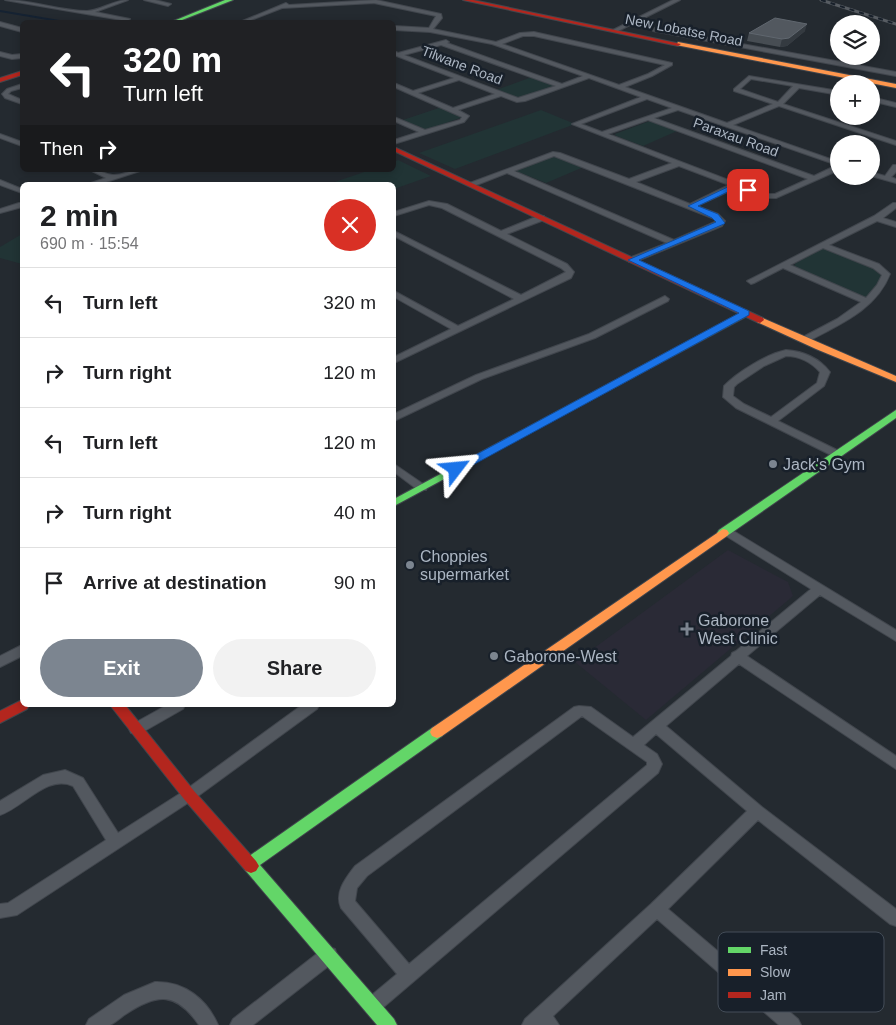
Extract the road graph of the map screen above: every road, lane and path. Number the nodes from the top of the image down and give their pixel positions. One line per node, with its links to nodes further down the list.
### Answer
1 (7, 0): 12 (street); 14 (street)
2 (64, 0): 14 (street)
3 (125, 0): 16 (street)
4 (147, 0): 13 (street)
5 (219, 0): 18 (street)
6 (230, 0): 19 (street)
7 (297, 0): 15 (street)
8 (466, 0): 27 (street, New Lobatse Road)
9 (483, 0): 23 (street, New Lobatse Road)
10 (677, 0): 21 (street)
11 (371, 1): 15 (street); 26 (street)
12 (0, 2)
13 (168, 4)
14 (47, 6): 16 (street)
15 (280, 7): 20 (street)
16 (89, 13): 17 (street)
17 (127, 19)
18 (169, 20)
19 (179, 20)
20 (247, 20)
21 (634, 22): 23 (street); 27 (street); 28 (street)
22 (0, 24): 25 (street)
23 (602, 24): 27 (street, New Lobatse Road)
24 (396, 28): 26 (street)
25 (20, 29)
26 (430, 30): 29 (street)
27 (617, 30): 28 (street, New Lobatse Road); 39 (street, New Lobatse Road)
28 (654, 33): 39 (street, New Lobatse Road)
29 (465, 36): 30 (street); 31 (street)
30 (440, 43): 32 (street); 43 (street)
31 (497, 44): 36 (street); 45 (street)
32 (397, 53): 38 (street, Tilwane Road)
33 (0, 54): 34 (street)
34 (20, 56)
35 (20, 74): 40 (street)
36 (590, 76): 43 (street); 45 (street)
37 (20, 77): 40 (street)
38 (460, 78): 47 (street); 48 (street, Tilwane Road)
39 (895, 81)
40 (0, 82)
41 (798, 85): 46 (street); 52 (street); 52 (street)
42 (396, 86): 47 (street)
43 (562, 86): 48 (street, Tilwane Road)
44 (20, 87): 50 (street)
45 (619, 87): 49 (street)
46 (830, 91)
47 (413, 93): 55 (street)
48 (502, 94): 55 (street)
49 (646, 97): 54 (street); 60 (street)
50 (20, 101)
51 (880, 101): 53 (street)
52 (779, 104): 58 (street); 64 (street)
53 (896, 104)
54 (678, 108): 56 (street); 58 (street)
55 (453, 110): 59 (street)
56 (650, 119): 60 (street); 75 (street, Paraxau Road)
57 (396, 120): 59 (street)
58 (727, 125): 67 (street)
59 (426, 133): 62 (street)
60 (602, 134): 66 (street)
61 (0, 136): 63 (street)
62 (396, 141)
63 (20, 143)
64 (896, 143)
65 (396, 150): 81 (street)
66 (680, 163): 80 (street); 82 (street)
67 (830, 163)
68 (896, 167): 76 (street)
69 (830, 170): 75 (street)
70 (508, 171): 80 (street); 81 (street); 94 (street)
71 (99, 172): 74 (street)
72 (133, 172): 74 (street)
73 (880, 177): 76 (street)
74 (113, 178): 79 (street)
75 (813, 178): 82 (street)
76 (886, 179): 77 (street)
77 (896, 181)
78 (0, 182): 83 (street)
79 (99, 182)
80 (629, 182): 86 (street)
81 (471, 184): 89 (street)
82 (736, 185): 86 (street)
83 (20, 190)
84 (896, 205): 90 (street)
85 (20, 206): 87 (street)
86 (691, 206): 94 (street)
87 (0, 211)
88 (396, 213): 93 (street)
89 (542, 218): 93 (street); 96 (street)
90 (877, 218): 91 (street); 95 (street)
91 (896, 225)
92 (396, 234): 100 (street)
93 (501, 234): 100 (street)
94 (672, 242): 96 (street)
95 (822, 245): 97 (street); 102 (street)
96 (632, 260): 103 (street)
97 (783, 265): 98 (street); 102 (street)
98 (751, 280)
99 (396, 295): 104 (street)
100 (522, 299): 104 (street)
101 (665, 299): 109 (street)
102 (868, 302): 105 (street)
103 (746, 313): 105 (street); 113 (street)
104 (457, 330): 106 (street)
105 (804, 340): 107 (street)
106 (396, 359)
107 (896, 379)
108 (896, 413): 111 (street)
109 (396, 417)
110 (772, 421): 110 (street); 111 (street)
111 (837, 454): 115 (street)
112 (396, 468): 113 (street)
113 (422, 488): 114 (street)
114 (396, 502)
115 (727, 531): 116 (street); 134 (street)
116 (820, 588): 117 (street); 119 (street)
117 (896, 636)
118 (20, 651): 120 (street)
119 (737, 656): 126 (street); 129 (street)
120 (0, 662)
121 (20, 705): 125 (street)
122 (119, 707): 127 (street)
123 (174, 707): 127 (street)
124 (309, 707): 130 (street)
125 (0, 718)
126 (657, 727): 128 (street); 132 (street)
127 (136, 729): 130 (street)
128 (635, 744): 140 (street); 140 (street)
129 (896, 763)
130 (189, 795): 133 (street); 134 (street)
131 (0, 809): 133 (street)
132 (757, 811): 135 (street); 137 (street)
133 (116, 843): 136 (street)
134 (250, 864): 138 (street)
135 (657, 909): 139 (street); 143 (street)
136 (0, 911)
137 (896, 919)
138 (329, 955): 141 (street); 146 (street)
139 (718, 961)
140 (408, 975): 141 (street)
141 (373, 1006): 147 (street)
142 (777, 1012): 148 (street)
143 (541, 1022)
144 (96, 1025): 145 (street)
145 (209, 1025)
146 (239, 1025)
147 (388, 1025)
148 (792, 1025)

